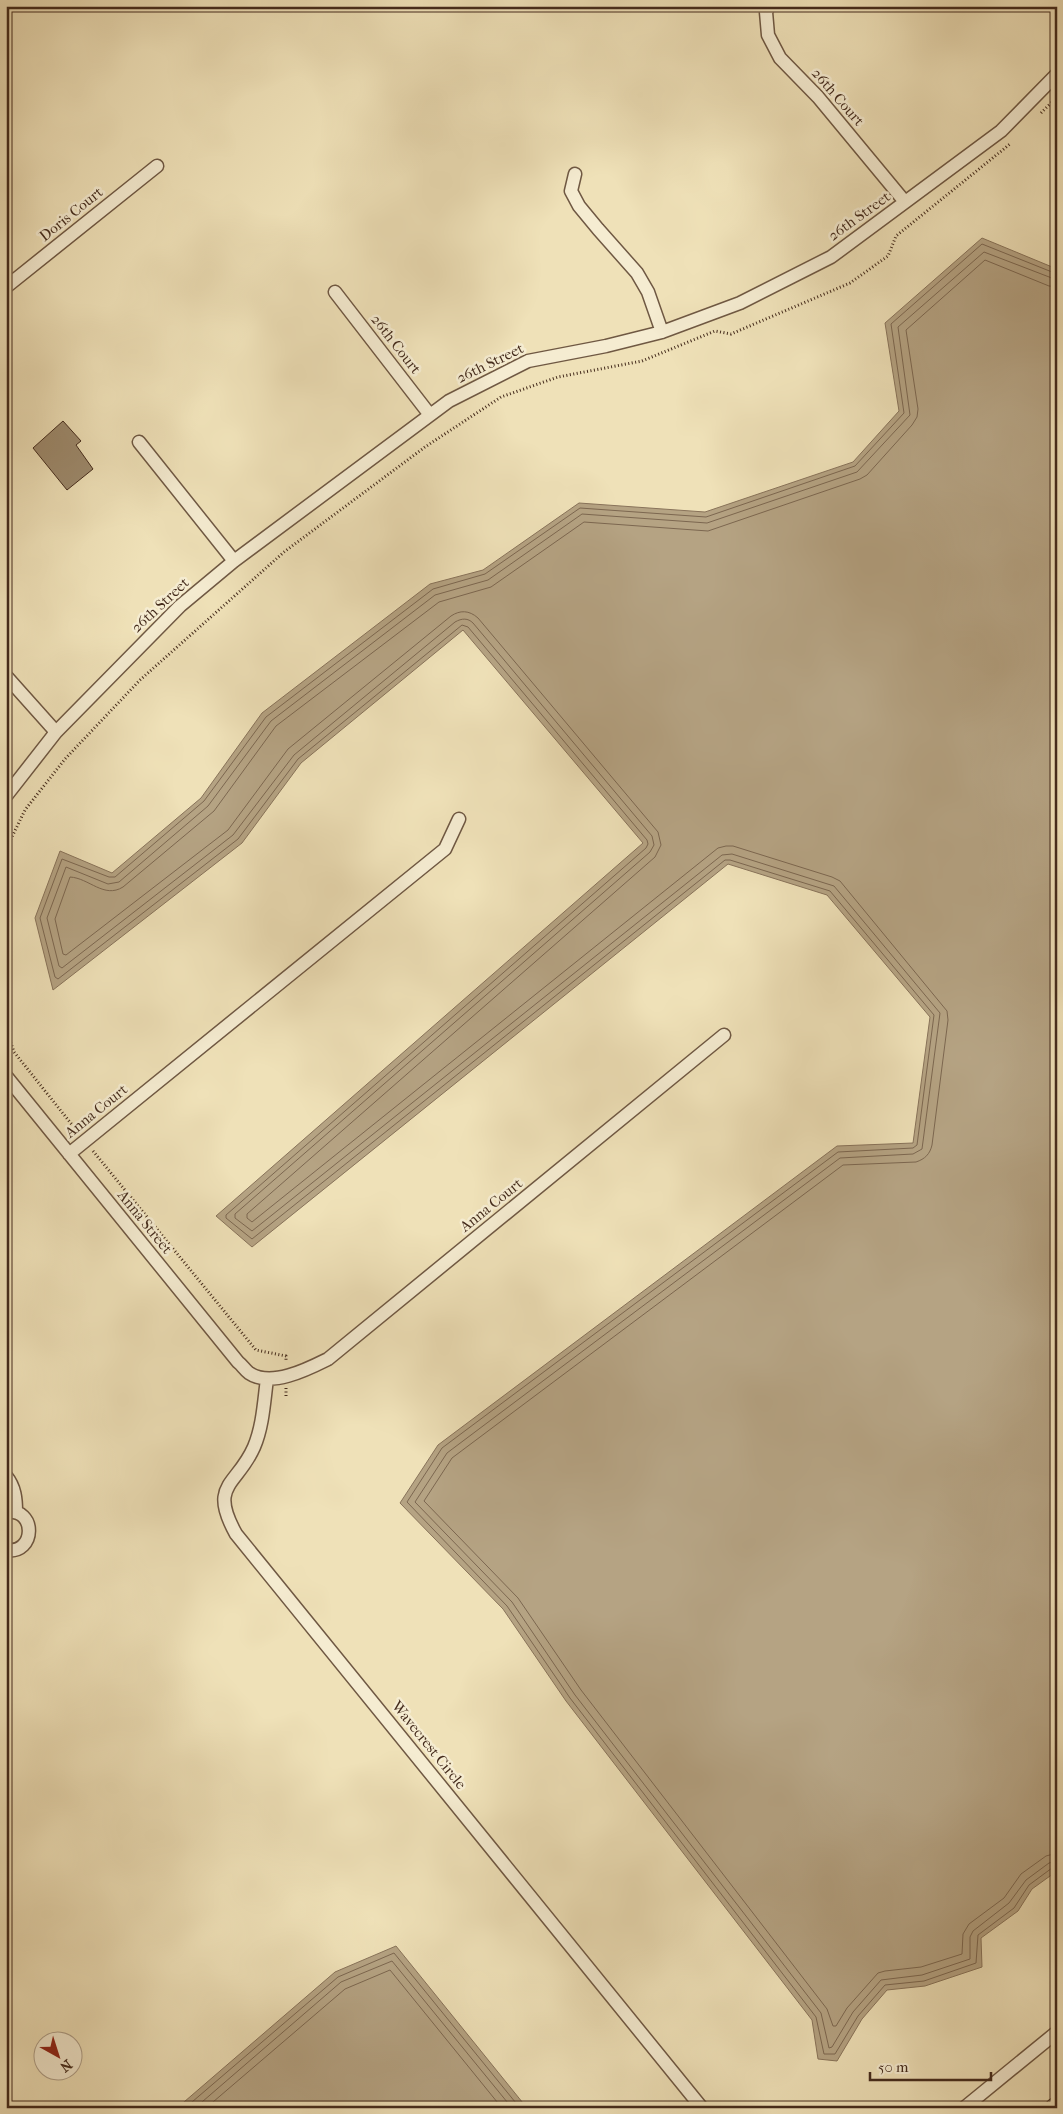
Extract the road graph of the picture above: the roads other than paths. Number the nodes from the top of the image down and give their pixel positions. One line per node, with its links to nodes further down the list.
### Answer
1 (769, 6): 5 (street, 26th Court)
2 (1057, 74): 5 (street, 26th Street)
3 (157, 166): 6 (street, Doris Court)
4 (575, 174): 8 (street)
5 (906, 202): 8 (street, 26th Street)
6 (6, 287)
7 (336, 292): 9 (street, 26th Court)
8 (662, 332): 9 (street, 26th Street)
9 (430, 415): 11 (street, 26th Street)
10 (138, 442): 11 (street)
11 (234, 561): 13 (street, 26th Street)
12 (6, 676): 13 (street)
13 (56, 732): 14 (street, 26th Street)
14 (6, 796)
15 (460, 820): 18 (street, Anna Court)
16 (724, 1035): 19 (street, Anna Court)
17 (6, 1076): 18 (street, Anna Street)
18 (69, 1154): 19 (street, Anna Street)
19 (267, 1379): 24 (street, Wavecrest Circle)
20 (6, 1476): 21 (street)
21 (11, 1512): 22 (street)
22 (6, 1550)
23 (1057, 2032): 25 (street)
24 (702, 2108)
25 (964, 2108)

